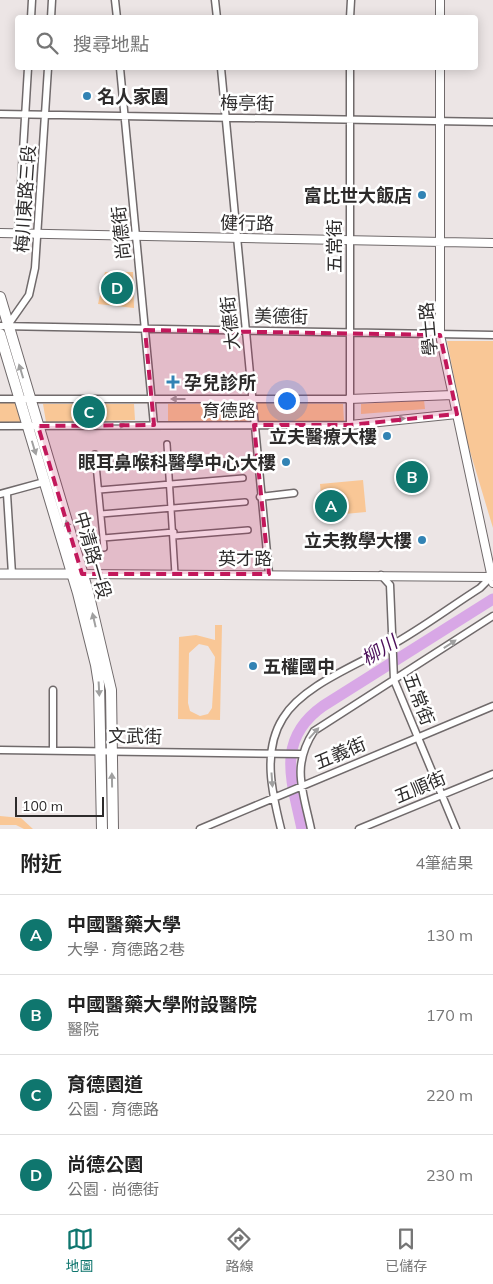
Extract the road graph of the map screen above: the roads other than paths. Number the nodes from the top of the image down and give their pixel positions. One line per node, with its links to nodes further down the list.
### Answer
1 (32, 0): 7 (street)
2 (52, 0): 8 (street)
3 (115, 0): 9 (street)
4 (215, 0): 10 (street)
5 (350, 0): 11 (street)
6 (440, 0): 12 (street)
7 (31, 15)
8 (51, 15)
9 (117, 15)
10 (217, 15)
11 (350, 15)
12 (440, 15)
13 (28, 70): 20 (street)
14 (48, 70): 21 (street, 梅川東路三段)
15 (120, 70): 22 (street, 尚德街)
16 (221, 70): 23 (street, 大德街)
17 (350, 70): 24 (street, 五常街)
18 (440, 70): 25 (street, 學士路)
19 (0, 114): 20 (street, 梅亭街)
20 (25, 114): 21 (street, 梅亭街); 28 (street)
21 (46, 115): 22 (street, 梅亭街); 29 (street, 梅川東路三段)
22 (125, 116): 23 (street, 梅亭街); 30 (street, 尚德街)
23 (226, 117): 24 (street, 梅亭街); 31 (street, 大德街)
24 (350, 119): 25 (street, 梅亭街); 32 (street, 五常街)
25 (440, 121): 26 (street, 梅亭街); 33 (street, 學士路)
26 (493, 122)
27 (0, 233): 28 (street, 健行路)
28 (18, 234): 29 (street, 健行路)
29 (38, 234): 30 (street, 健行路); 36 (street, 梅川東路三段)
30 (136, 236): 31 (street, 健行路); 37 (street, 尚德街)
31 (236, 238): 32 (street, 健行路); 38 (street, 大德街)
32 (349, 240): 33 (street, 健行路); 39 (street, 五常街)
33 (440, 242): 34 (street, 健行路); 41 (street, 學士路)
34 (493, 243)
35 (0, 297): 36 (main road, 中清路一段)
36 (4, 326): 37 (street, 美德街); 46 (main road, 中清路一段, one-way to 36)
37 (145, 330): 38 (street, 美德街); 47 (street, 尚德街)
38 (245, 330): 39 (street, 美德街); 48 (street, 大德街)
39 (349, 332): 41 (street, 美德街); 44 (street, 五常街)
40 (0, 334): 46 (main road, 中清路一段)
41 (440, 335): 42 (street, 美德街); 43 (street, 學士路)
42 (493, 335)
43 (452, 395): 44 (street, 育德路); 49 (street, 學士路)
44 (349, 398): 48 (street, 育德路); 52 (street, 五常街)
45 (0, 399): 46 (street, 育德路)
46 (24, 399): 47 (street, 育德路); 54 (main road, 中清路一段)
47 (152, 399): 48 (street, 育德路, one-way to 47); 50 (street, 尚德街)
48 (251, 399): 51 (street, 大德街)
49 (457, 414): 52 (street, 育德路, one-way to 49); 80 (street, 學士路)
50 (154, 425): 51 (street, 育德路); 54 (street, 育德路, one-way to 50)
51 (254, 425): 52 (street, 育德路); 66 (street, 大德街)
52 (350, 425)
53 (0, 426): 54 (street, 育德路)
54 (32, 426): 61 (main road, 中清路一段, one-way to 61); 76 (main road, 中清路一段, one-way to 54)
55 (167, 444): 58 (street)
56 (95, 454): 59 (street)
57 (186, 458): 58 (street)
58 (169, 460): 59 (street); 62 (street)
59 (96, 466): 63 (street)
60 (243, 478): 62 (street)
61 (44, 482): 65 (street); 76 (main road, 中清路一段)
62 (171, 484): 63 (street); 68 (street)
63 (98, 490): 69 (street)
64 (294, 493): 66 (street)
65 (3, 494): 75 (street)
66 (260, 497): 78 (street, 大德街)
67 (245, 502): 68 (street)
68 (172, 508): 69 (street); 71 (street)
69 (101, 514): 72 (street)
70 (248, 530): 71 (street)
71 (174, 534): 72 (street); 77 (street)
72 (103, 538): 73 (street)
73 (104, 548)
74 (0, 574): 75 (main road, 英才路)
75 (12, 574): 76 (main road, 英才路)
76 (77, 574): 77 (street, 英才路); 89 (main road, 中清路一段)
77 (175, 574): 78 (street, 英才路)
78 (269, 574): 79 (street, 英才路)
79 (381, 575): 80 (street, 英才路); 82 (street, 五常街)
80 (492, 580): 82 (street)
81 (493, 616): 83 (street, one-way to 81)
82 (392, 649): 83 (street, 五常街); 90 (street)
83 (394, 680): 86 (street, 五常街); 91 (street, one-way to 83)
84 (53, 690): 88 (street)
85 (493, 706): 86 (street, 五義街)
86 (418, 737): 93 (street, 五義街); 94 (street, 五常街)
87 (0, 750): 88 (street, 文武街)
88 (53, 750): 89 (street, 文武街)
89 (106, 751): 90 (street, 文武街); 96 (main road, 中清路一段); 97 (main road, 中清路一段, one-way to 89)
90 (270, 753): 91 (street, 文武街); 95 (street, one-way to 95)
91 (301, 754): 93 (street)
92 (493, 774): 94 (street, 五順街)
93 (300, 787): 95 (street, 五義街); 100 (street)
94 (442, 794): 101 (street, 五順街); 102 (street, 五常街)
95 (275, 797): 98 (street, 五義街); 99 (street)
96 (102, 829)
97 (113, 829)
98 (200, 829)
99 (281, 829)
100 (311, 829)
101 (359, 829)
102 (456, 829)

